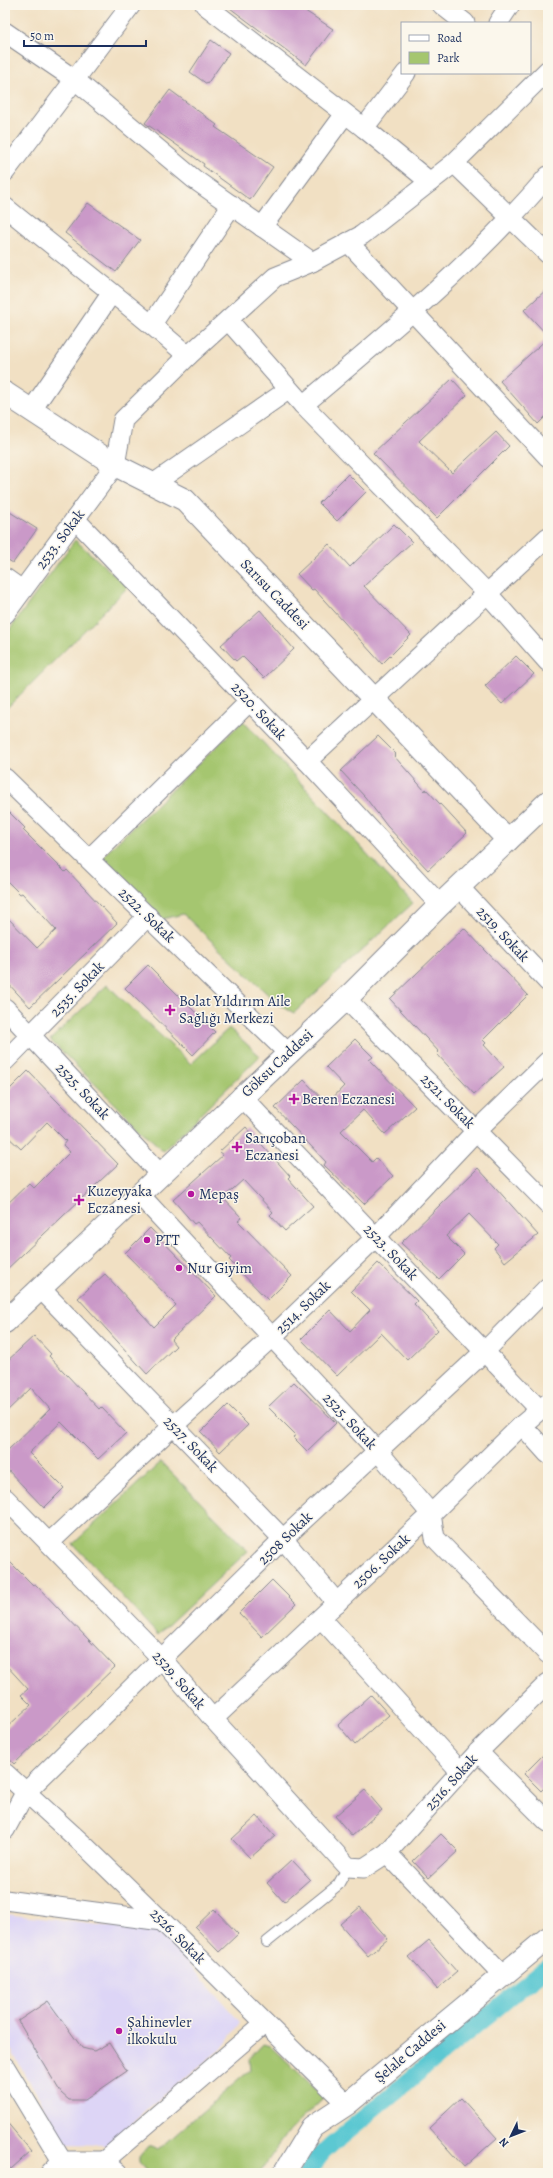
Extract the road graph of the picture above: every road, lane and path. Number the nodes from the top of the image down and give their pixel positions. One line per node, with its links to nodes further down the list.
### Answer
1 (131, 5): 8 (street)
2 (205, 5): 9 (street)
3 (510, 5): 4 (street)
4 (499, 22)
5 (5, 32): 8 (street)
6 (405, 74): 10 (street)
7 (540, 75): 11 (street)
8 (74, 79): 12 (street); 15 (street)
9 (345, 114): 10 (street); 18 (street)
10 (364, 128): 14 (street)
11 (454, 163): 14 (street); 17 (street)
12 (5, 172)
13 (548, 176): 17 (street)
14 (430, 182): 19 (street)
15 (232, 205): 18 (street); 25 (street)
16 (5, 207): 22 (street)
17 (512, 218): 20 (street); 23 (street)
18 (262, 227): 21 (street)
19 (348, 242): 21 (street); 23 (street)
20 (548, 254)
21 (312, 262): 24 (street)
22 (111, 294): 25 (street); 30 (street)
23 (413, 312): 29 (street); 31 (street)
24 (228, 320): 26 (street); 27 (street)
25 (152, 324): 26 (street)
26 (188, 356): 32 (street)
27 (288, 390): 29 (street); 33 (street)
28 (5, 393): 30 (street, Sarısu Caddesi)
29 (303, 405): 38 (street)
30 (31, 411): 32 (street, Sarısu Caddesi)
31 (548, 457)
32 (115, 465): 33 (street, Sarısu Caddesi); 34 (street, 2533. Sokak)
33 (153, 484): 41 (street, Sarısu Caddesi)
34 (75, 520): 37 (street, 2533. Sokak); 42 (street, 2520. Sokak)
35 (548, 537): 38 (street)
36 (5, 578): 37 (street)
37 (22, 590): 39 (street, 2533. Sokak)
38 (487, 593): 40 (street); 41 (street)
39 (5, 614)
40 (548, 662)
41 (375, 699): 43 (street); 46 (street, Sarısu Caddesi)
42 (250, 701): 43 (street, 2520. Sokak); 47 (street)
43 (307, 761): 49 (street, 2520. Sokak)
44 (5, 778): 47 (street, 2522. Sokak)
45 (548, 802): 46 (street, Göksu Caddesi)
46 (508, 840): 48 (street, Göksu Caddesi)
47 (90, 858): 50 (street, 2522. Sokak)
48 (459, 887): 49 (street, Göksu Caddesi); 51 (street, 2519. Sokak)
49 (440, 905): 52 (street, Göksu Caddesi)
50 (148, 916): 54 (street, 2535. Sokak); 55 (street, 2522. Sokak)
51 (548, 982)
52 (346, 999): 55 (street, Göksu Caddesi); 59 (street, 2521. Sokak)
53 (5, 1008): 54 (street, 2525. Sokak)
54 (32, 1035): 56 (street, 2535. Sokak); 60 (street, 2525. Sokak)
55 (288, 1053): 58 (street, Göksu Caddesi)
56 (5, 1061)
57 (548, 1061): 59 (street, 2514. Sokak)
58 (242, 1096): 60 (street, Göksu Caddesi); 63 (street, 2523. Sokak)
59 (477, 1130): 62 (street, 2521. Sokak); 63 (street, 2514. Sokak)
60 (160, 1174): 61 (street, Göksu Caddesi)
61 (139, 1194): 65 (street, Göksu Caddesi); 67 (street, 2525. Sokak)
62 (548, 1204)
63 (376, 1236): 67 (street, 2514. Sokak); 68 (street, 2523. Sokak)
64 (548, 1287): 68 (street, 2508 Sokak)
65 (40, 1288): 66 (street, Göksu Caddesi); 70 (street, 2527. Sokak)
66 (5, 1322)
67 (271, 1338): 70 (street, 2514. Sokak); 72 (street, 2525. Sokak)
68 (486, 1351): 69 (street, 2523. Sokak); 72 (street, 2508 Sokak)
69 (544, 1406): 71 (street, 2506. Sokak)
70 (174, 1425): 76 (street, 2527. Sokak); 77 (street, 2514. Sokak)
71 (522, 1425): 73 (street); 75 (street, 2506. Sokak)
72 (377, 1450): 75 (street, 2525. Sokak); 76 (street, 2508 Sokak)
73 (548, 1454)
74 (5, 1498): 77 (street, 2529. Sokak)
75 (431, 1514): 78 (street, 2506. Sokak); 80 (street)
76 (283, 1539): 78 (street, 2527. Sokak); 81 (street, 2508 Sokak)
77 (48, 1543): 81 (street, 2529. Sokak)
78 (337, 1603): 79 (street, 2506. Sokak)
79 (321, 1618): 83 (street, 2506. Sokak); 85 (street)
80 (548, 1654)
81 (162, 1659): 83 (street, 2529. Sokak); 87 (street, 2508 Sokak)
82 (548, 1683): 84 (street, 2516. Sokak)
83 (213, 1719): 91 (street, 2529. Sokak)
84 (478, 1752): 85 (street, 2516. Sokak); 88 (street)
85 (460, 1771): 90 (street, 2516. Sokak)
86 (5, 1773): 87 (street, 2526. Sokak)
87 (24, 1793): 89 (street, 2508 Sokak); 93 (street, 2526. Sokak)
88 (548, 1822)
89 (5, 1830)
90 (387, 1853): 91 (street, 2516. Sokak); 96 (street)
91 (348, 1867): 95 (lane)
92 (5, 1900): 93 (street)
93 (162, 1920): 97 (street, 2526. Sokak)
94 (548, 1938): 96 (street, Şelale Caddesi)
95 (267, 1942)
96 (502, 1974): 99 (street, Şelale Caddesi)
97 (265, 2023): 99 (street, 2526. Sokak); 101 (street)
98 (5, 2067): 100 (street)
99 (347, 2104): 102 (street, Şelale Caddesi)
100 (56, 2167): 101 (street)
101 (111, 2167)
102 (284, 2173)

